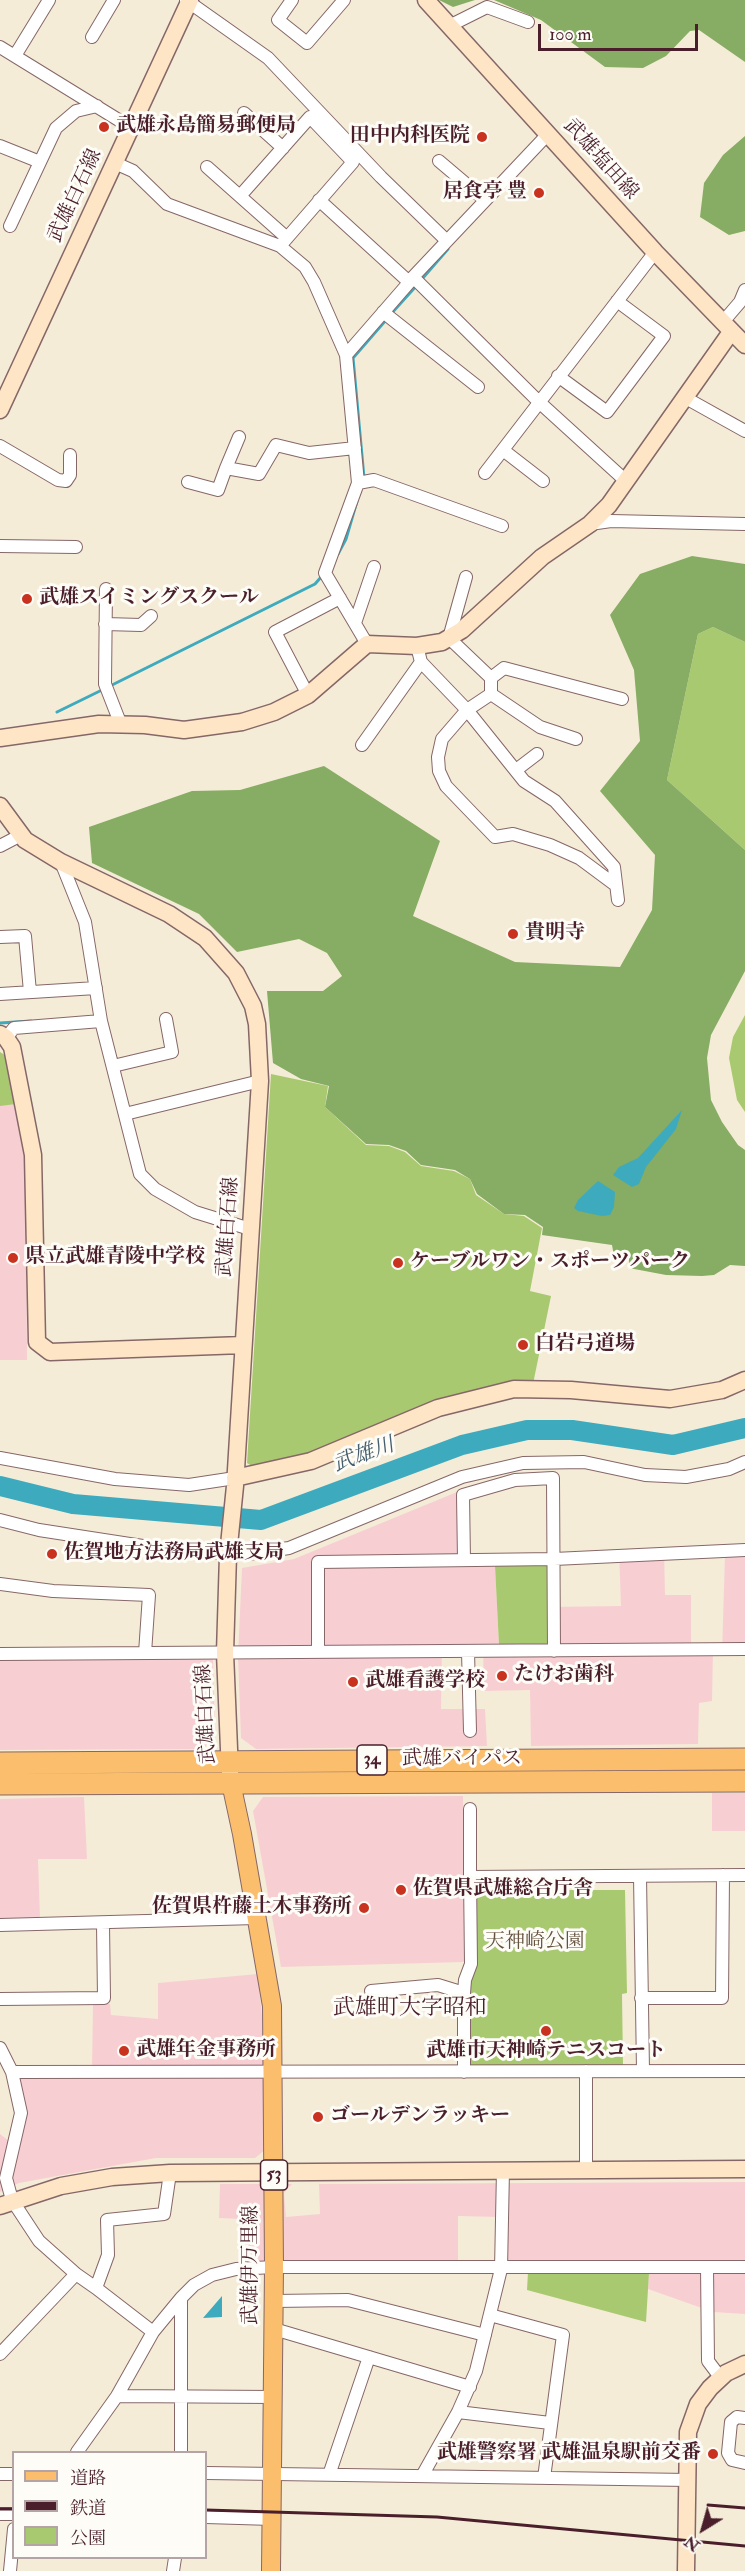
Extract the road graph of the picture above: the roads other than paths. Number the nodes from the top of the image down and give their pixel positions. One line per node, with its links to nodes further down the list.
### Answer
1 (49, 0): 11 (street)
2 (114, 0): 9 (street)
3 (292, 0): 4 (street)
4 (344, 0)
5 (426, 0): 8 (street, 武雄塩田線)
6 (188, 1): 14 (street, 武雄白石線); 26 (street)
7 (528, 22): 8 (street)
8 (449, 26): 15 (street, 武雄塩田線)
9 (92, 37)
10 (0, 47): 11 (street)
11 (16, 54): 12 (street)
12 (97, 106): 14 (street); 19 (street)
13 (244, 113): 17 (street)
14 (130, 127): 20 (street, 武雄白石線)
15 (548, 134): 24 (street); 28 (street, 武雄塩田線)
16 (0, 146): 19 (street)
17 (283, 148): 22 (street); 23 (street)
18 (439, 161): 24 (street)
19 (40, 162): 25 (street)
20 (115, 163): 27 (street); 40 (street, 武雄白石線)
21 (207, 167): 22 (street)
22 (240, 196): 27 (street)
23 (320, 200): 27 (street); 29 (street)
24 (485, 200): 26 (street)
25 (10, 226)
26 (447, 241): 29 (street)
27 (283, 242): 35 (street)
28 (655, 252): 31 (street); 33 (street, 武雄塩田線)
29 (411, 279): 32 (street); 39 (street)
30 (745, 290): 33 (street)
31 (617, 300): 36 (street); 36 (street)
32 (383, 313): 35 (street); 37 (street)
33 (727, 327): 34 (street, 武雄塩田線); 38 (street)
34 (745, 345)
35 (346, 355): 44 (street)
36 (558, 376): 39 (street)
37 (478, 387)
38 (684, 397): 41 (street); 51 (street)
39 (538, 401): 45 (street); 51 (street)
40 (0, 410)
41 (745, 431)
42 (239, 437): 47 (street)
43 (0, 446): 46 (street)
44 (355, 448): 47 (street); 52 (street)
45 (502, 450): 48 (street); 49 (street)
46 (70, 455)
47 (226, 468): 50 (street)
48 (485, 473)
49 (543, 481)
50 (188, 482)
51 (627, 482): 53 (street)
52 (358, 483): 55 (street); 61 (street)
53 (590, 524): 54 (street); 65 (street)
54 (745, 524)
55 (502, 526)
56 (0, 546): 57 (street)
57 (76, 547)
58 (374, 567): 63 (street)
59 (466, 578): 65 (street)
60 (106, 589): 64 (street)
61 (340, 598): 63 (street); 70 (street)
62 (151, 616): 64 (street)
63 (355, 623): 66 (street)
64 (105, 624): 73 (street)
65 (450, 638): 67 (street); 68 (street)
66 (367, 644): 67 (street); 70 (street)
67 (419, 654): 72 (street); 76 (street)
68 (491, 678): 69 (street); 71 (street)
69 (491, 694): 72 (street); 75 (street)
70 (308, 695): 73 (street)
71 (622, 699)
72 (467, 710): 78 (street); 83 (street)
73 (121, 725): 74 (street)
74 (0, 738)
75 (576, 739)
76 (362, 745)
77 (537, 753): 78 (street)
78 (516, 770): 83 (street)
79 (0, 806): 80 (street, 武雄白石線)
80 (21, 836): 81 (street); 82 (street, 武雄白石線)
81 (0, 846)
82 (62, 862): 86 (street); 93 (street, 武雄白石線)
83 (614, 884): 84 (street)
84 (618, 900)
85 (0, 937): 87 (street)
86 (96, 988): 87 (street); 90 (street)
87 (30, 992): 88 (street)
88 (0, 994)
89 (166, 1019): 92 (street)
90 (101, 1021): 91 (street); 92 (street)
91 (3, 1036): 96 (street)
92 (113, 1066): 94 (street)
93 (260, 1081): 94 (street); 95 (street, 武雄白石線)
94 (125, 1114): 95 (street)
95 (250, 1229): 96 (street, 武雄白石線)
96 (243, 1345): 100 (street, 武雄白石線)
97 (745, 1380): 100 (street)
98 (0, 1458): 100 (street)
99 (745, 1462): 103 (street)
100 (235, 1482): 103 (street, 武雄白石線)
101 (0, 1520): 103 (street)
102 (745, 1550): 104 (street)
103 (228, 1554): 112 (street, 武雄白石線)
104 (554, 1559): 105 (street); 105 (street); 110 (street)
105 (464, 1560): 108 (street)
106 (0, 1584): 111 (street)
107 (745, 1649): 110 (street)
108 (318, 1650): 109 (street); 112 (street)
109 (468, 1651): 110 (street); 114 (street)
110 (554, 1651)
111 (145, 1653): 112 (street); 113 (street)
112 (225, 1653): 116 (street, 武雄白石線)
113 (0, 1654)
114 (470, 1731)
115 (745, 1759): 116 (highway, 武雄バイパス / 34)
116 (230, 1760): 117 (highway, 武雄バイパス / 34); 119 (street, 武雄白石線)
117 (0, 1763)
118 (745, 1781): 119 (highway, 武雄バイパス / 34)
119 (231, 1783): 120 (highway, 武雄バイパス / 34); 126 (main road, 武雄伊万里線 / 53)
120 (0, 1784)
121 (470, 1809): 125 (street)
122 (723, 1875): 123 (street); 124 (street); 131 (street)
123 (745, 1875)
124 (640, 1876): 125 (street); 131 (street)
125 (470, 1877): 130 (street)
126 (256, 1918): 127 (street); 135 (main road, 武雄伊万里線 / 53)
127 (103, 1924): 128 (street); 132 (street)
128 (0, 1925)
129 (371, 1991): 130 (street)
130 (464, 1994): 139 (street)
131 (641, 1998): 137 (street)
132 (0, 1999)
133 (0, 2049): 138 (street)
134 (745, 2070): 137 (street)
135 (273, 2071): 138 (street); 139 (street); 145 (main road, 武雄伊万里線 / 53)
136 (586, 2071): 137 (street); 139 (street); 144 (street)
137 (642, 2071)
138 (12, 2072): 141 (street)
139 (464, 2072)
140 (0, 2142): 141 (street)
141 (11, 2152): 147 (street)
142 (745, 2169): 144 (street)
143 (503, 2170): 144 (street); 145 (street); 151 (street)
144 (586, 2170)
145 (274, 2171): 146 (street); 148 (main road, 武雄伊万里線 / 53)
146 (170, 2173): 147 (street); 153 (street)
147 (6, 2203): 152 (street)
148 (274, 2267): 151 (street); 154 (street); 155 (main road, 武雄伊万里線 / 53)
149 (707, 2267): 150 (street); 151 (street); 163 (street)
150 (745, 2267)
151 (501, 2268): 156 (street)
152 (76, 2274): 153 (street); 160 (street)
153 (96, 2288): 158 (street)
154 (181, 2298): 158 (street); 166 (street)
155 (274, 2301): 157 (main road, 武雄伊万里線 / 53); 159 (street)
156 (490, 2315): 159 (street); 170 (street)
157 (274, 2329): 161 (street); 167 (main road, 武雄伊万里線 / 53)
158 (153, 2332): 165 (street)
159 (485, 2335): 164 (street)
160 (0, 2354)
161 (369, 2357): 164 (street); 176 (street)
162 (745, 2364): 163 (street)
163 (720, 2377): 179 (street)
164 (470, 2387): 168 (street)
165 (117, 2396): 166 (street); 171 (street)
166 (181, 2397): 167 (street); 172 (street)
167 (274, 2397): 175 (main road, 武雄伊万里線 / 53)
168 (458, 2412): 170 (street); 177 (street)
169 (745, 2418): 173 (street)
170 (550, 2423): 178 (street)
171 (78, 2451)
172 (182, 2451)
173 (745, 2463)
174 (207, 2473): 175 (street)
175 (273, 2473): 176 (street); 181 (main road, 武雄伊万里線 / 53)
176 (329, 2475): 177 (street)
177 (422, 2476): 178 (street)
178 (544, 2478): 179 (street)
179 (689, 2480): 185 (street)
180 (207, 2517): 181 (street)
181 (272, 2519): 184 (main road, 武雄伊万里線 / 53)
182 (12, 2550): 183 (street)
183 (10, 2571)
184 (271, 2571)
185 (686, 2571)

